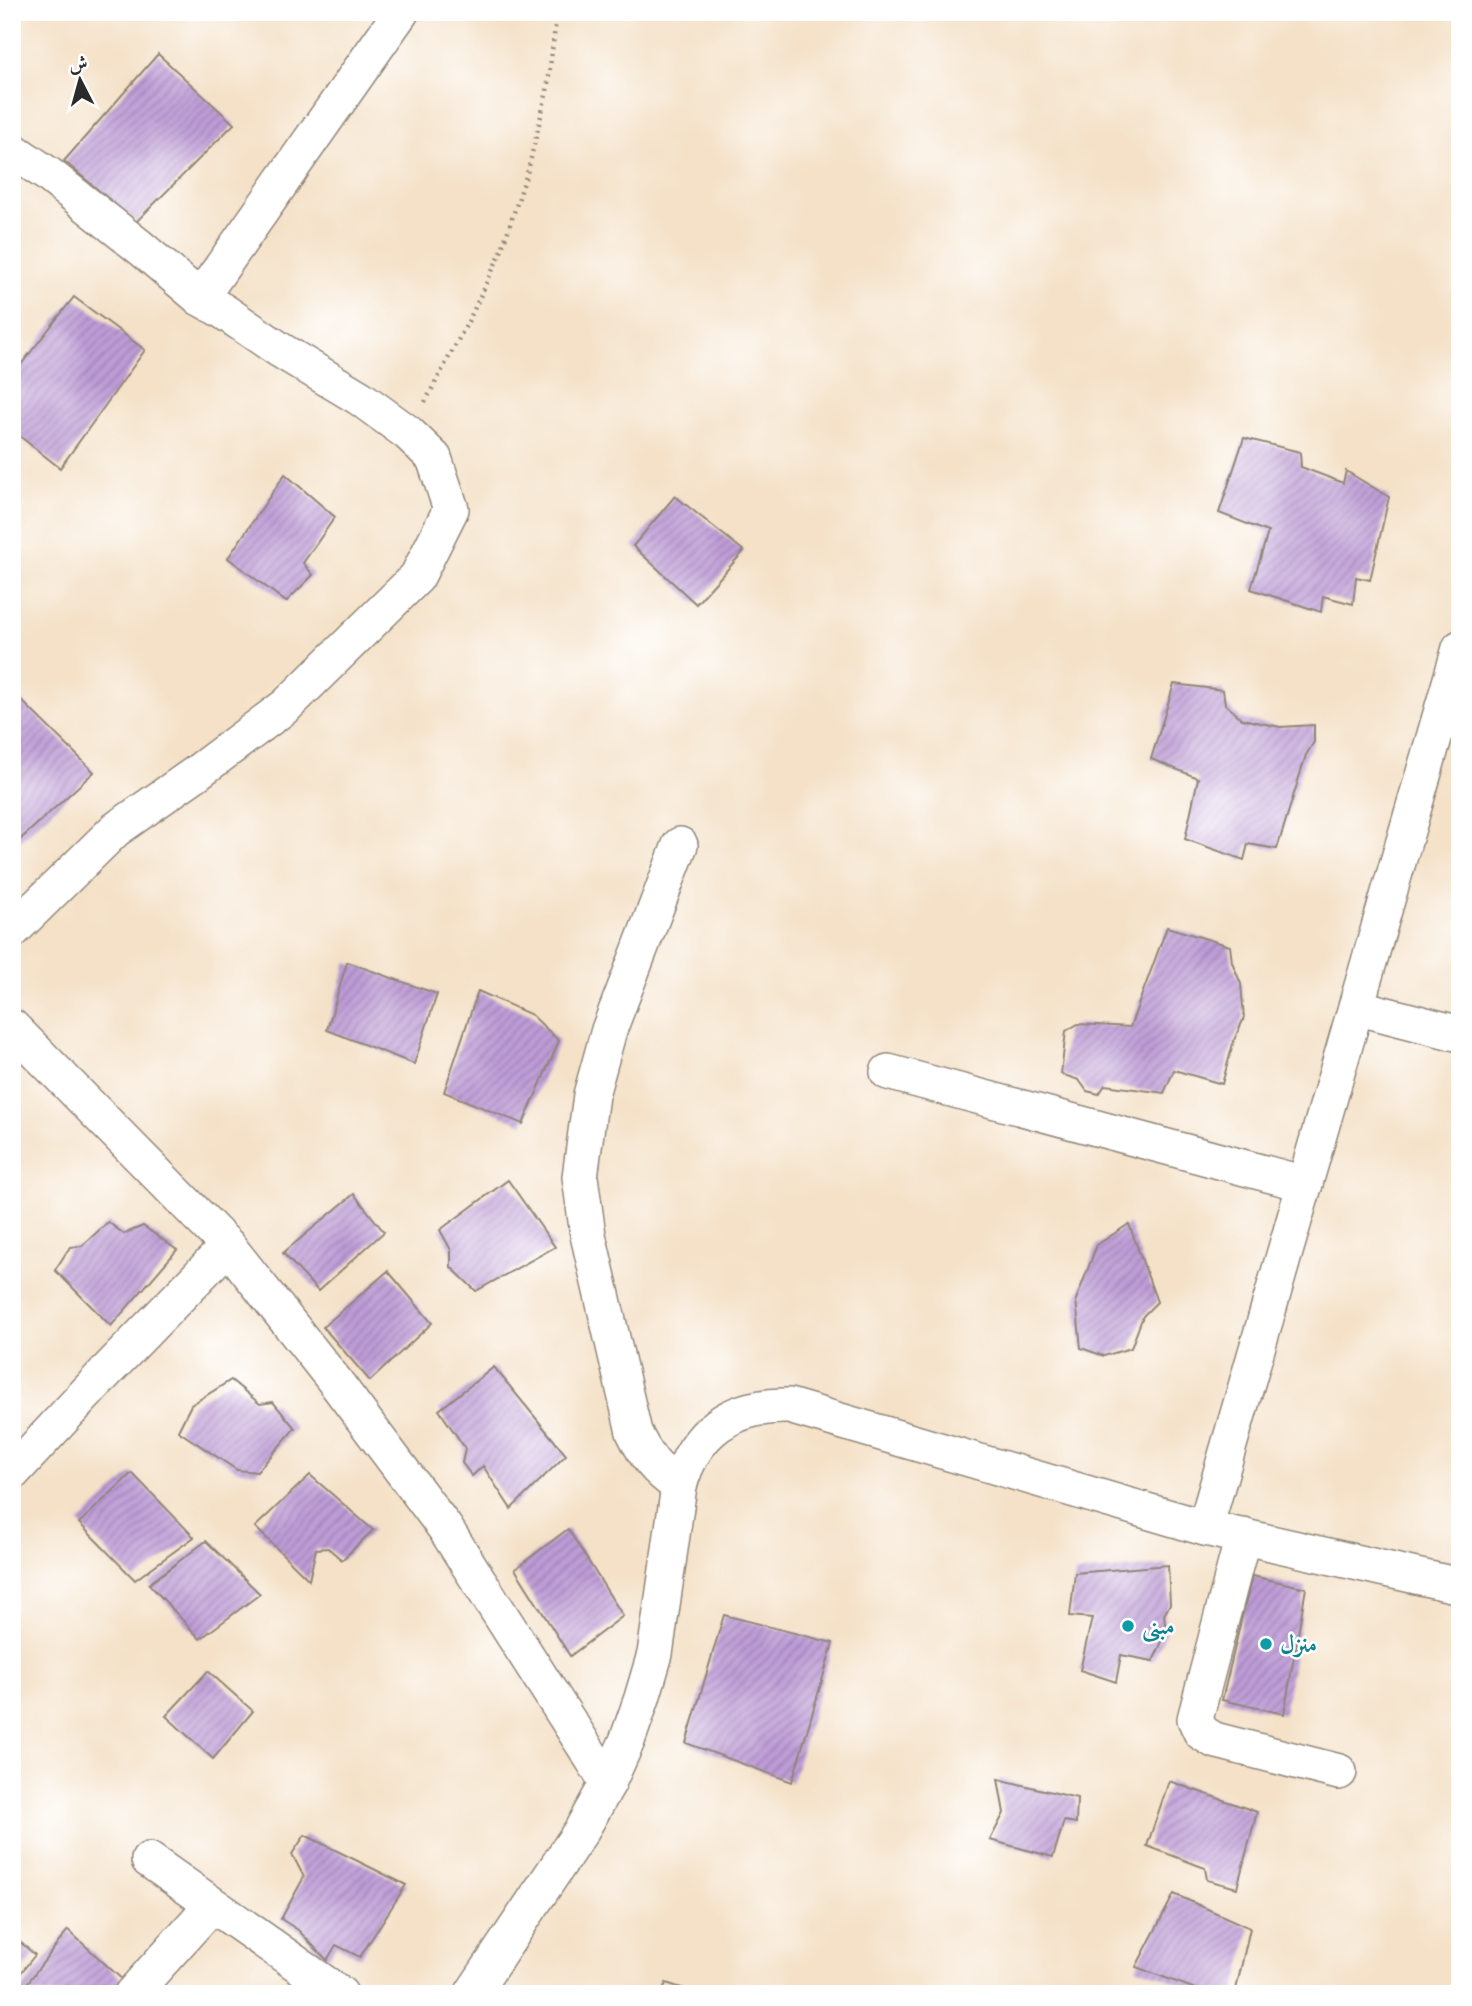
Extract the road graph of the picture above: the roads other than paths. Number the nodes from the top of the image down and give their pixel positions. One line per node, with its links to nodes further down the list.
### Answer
1 (401, 12): 3 (street)
2 (12, 150): 3 (street)
3 (200, 298): 6 (street)
4 (1460, 648): 7 (street)
5 (680, 845): 14 (street)
6 (12, 931)
7 (1356, 1007): 9 (street); 11 (street)
8 (12, 1027): 12 (street)
9 (1460, 1034)
10 (888, 1072): 11 (street)
11 (1305, 1184): 15 (street)
12 (228, 1246): 13 (street); 19 (street)
13 (12, 1473)
14 (679, 1486): 15 (street); 19 (street)
15 (1205, 1528): 16 (street)
16 (1243, 1536): 17 (street); 18 (street)
17 (1460, 1586)
18 (1339, 1772)
19 (608, 1783): 24 (street)
20 (149, 1860): 21 (street)
21 (212, 1905): 22 (street); 23 (street)
22 (132, 1994)
23 (340, 1994)
24 (472, 1994)

